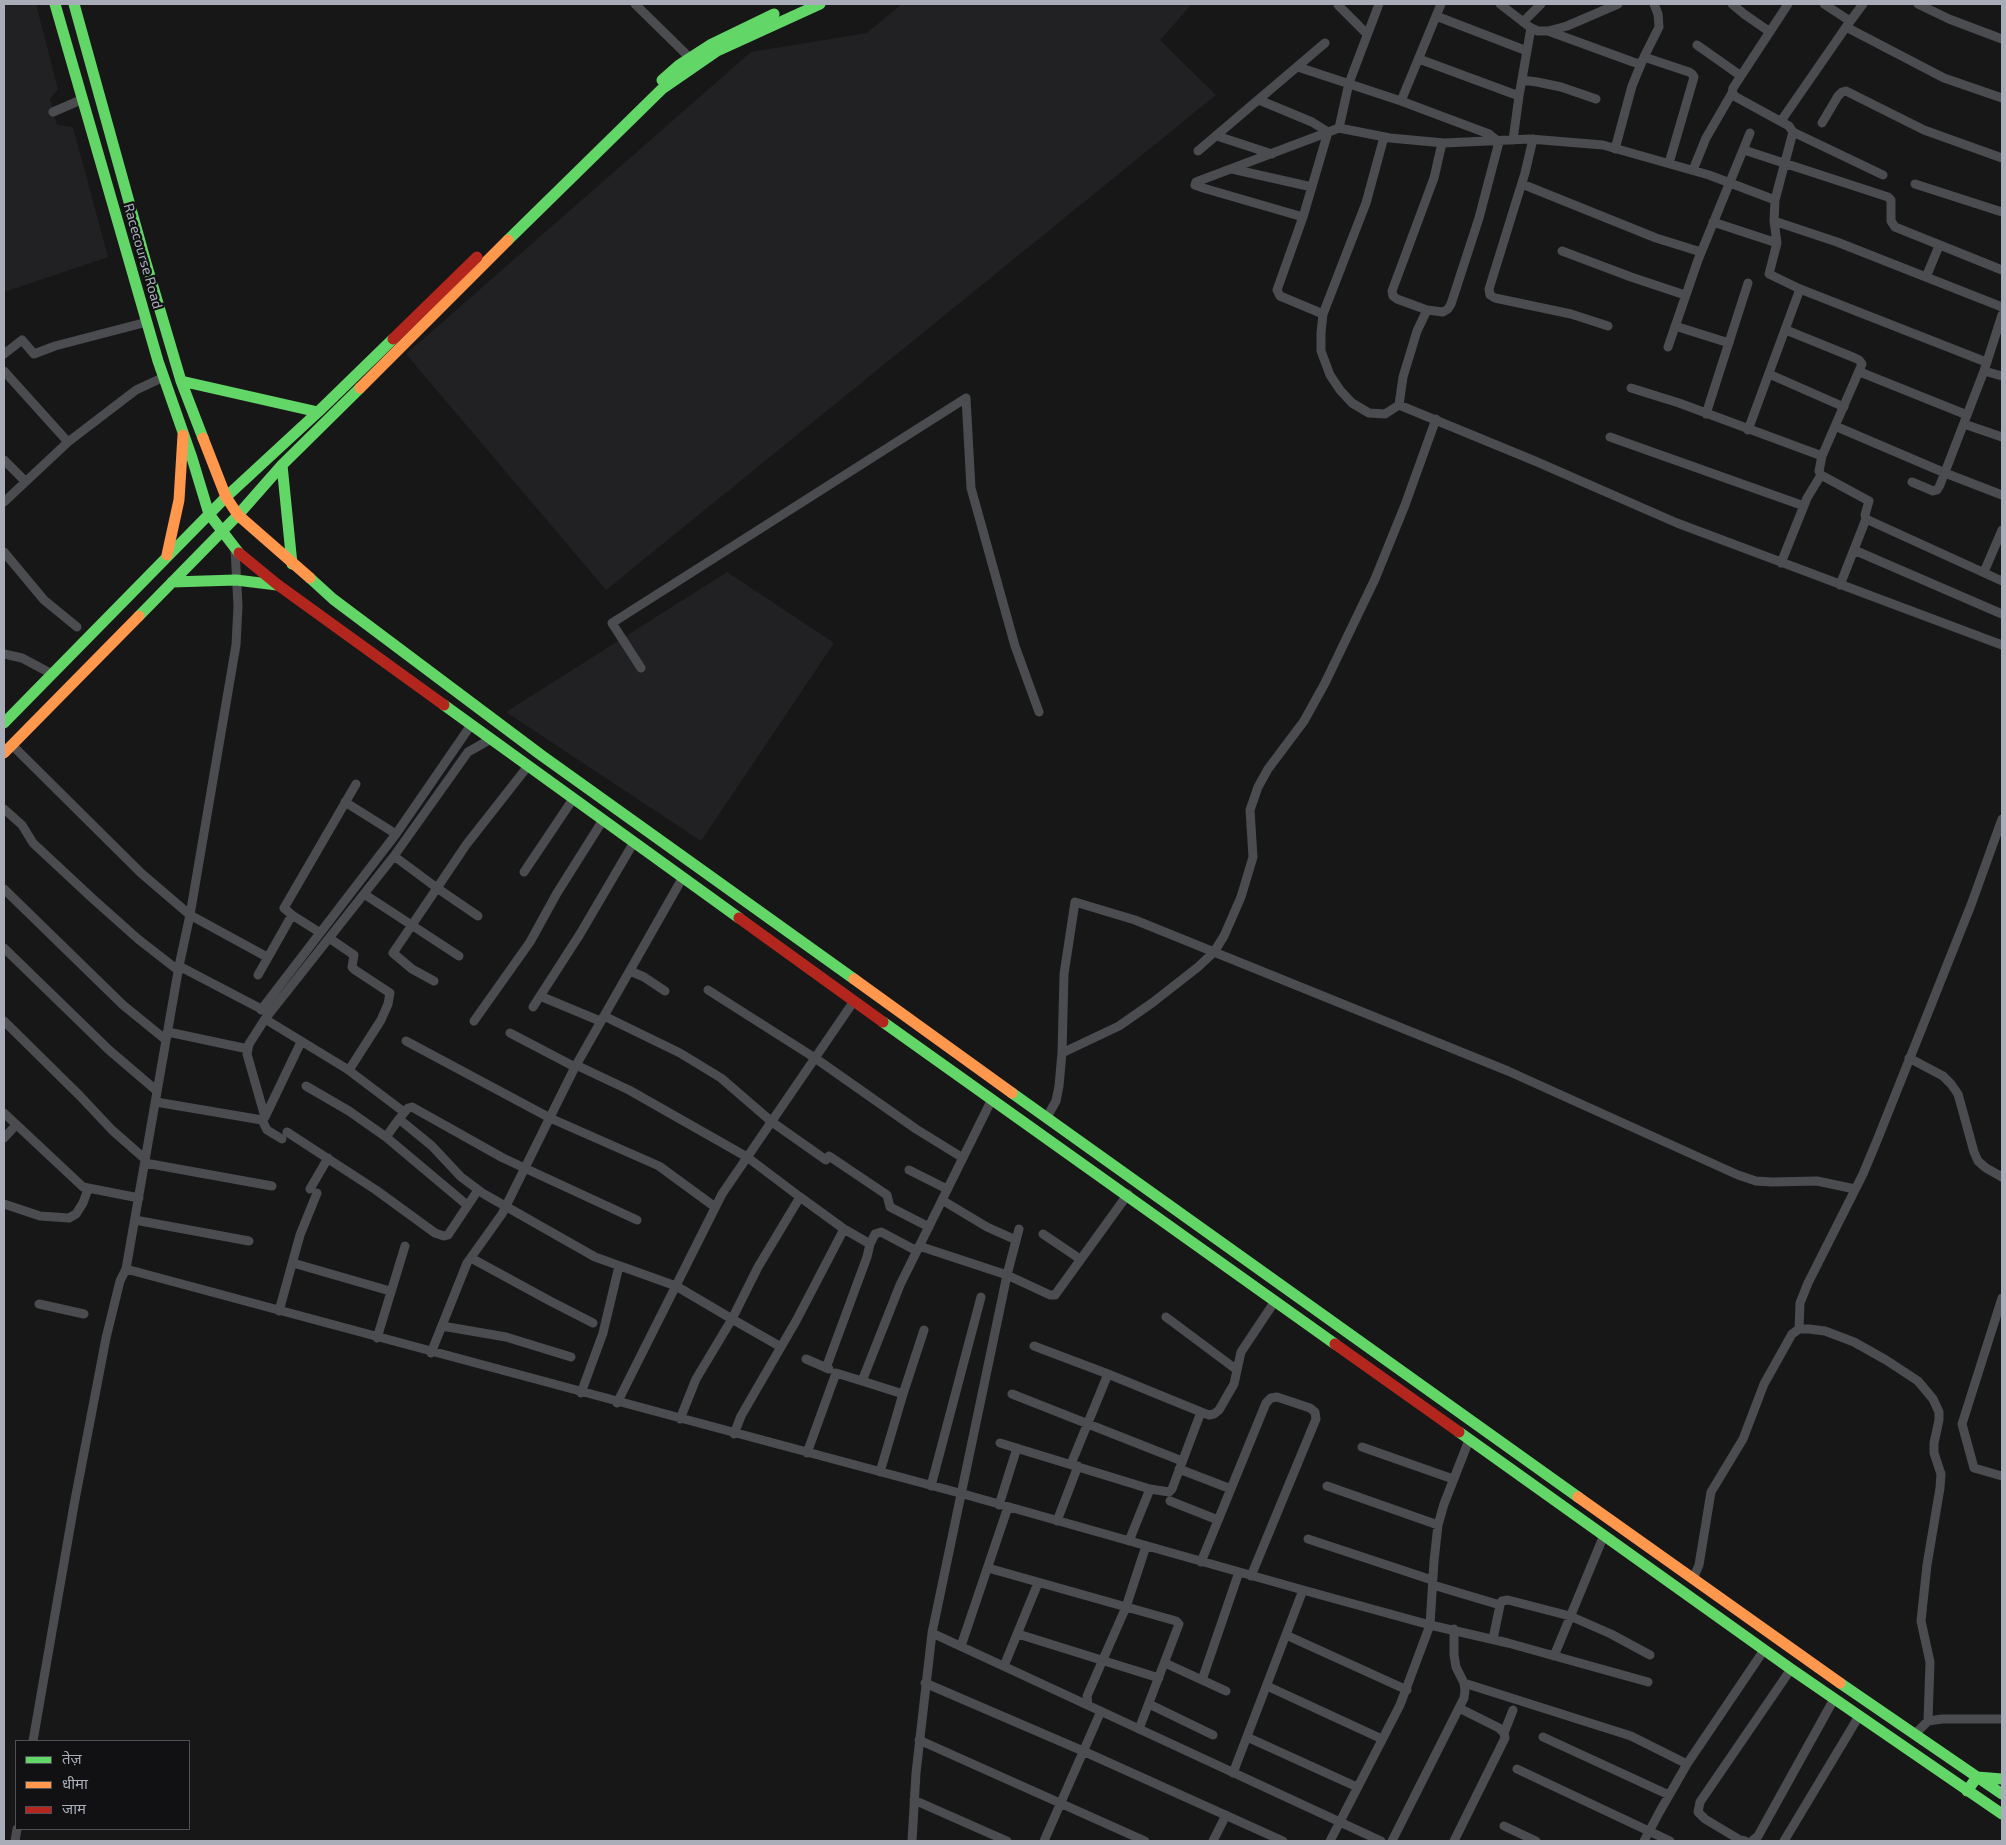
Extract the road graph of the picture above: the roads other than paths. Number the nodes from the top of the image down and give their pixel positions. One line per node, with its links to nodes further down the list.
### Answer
1 (55, 4): 38 (main road, Racecourse Road)
2 (74, 4): 100 (main road, Racecourse Road)
3 (635, 4): 28 (street)
4 (798, 4): 28 (main road)
5 (820, 4): 116 (main road)
6 (1379, 4): 23 (street)
7 (1441, 4): 18 (street)
8 (1500, 4): 20 (street)
9 (1541, 4): 20 (street)
10 (1618, 4): 21 (street)
11 (1654, 4): 30 (street)
12 (1732, 4): 22 (street)
13 (1788, 4): 22 (street)
14 (1824, 4): 19 (street)
15 (1864, 4): 19 (street)
16 (1918, 4): 24 (street)
17 (1338, 5): 23 (street)
18 (1436, 16): 27 (street); 29 (street)
19 (1848, 24): 37 (street); 43 (street)
20 (1527, 25): 21 (street); 27 (street)
21 (1548, 31): 30 (street)
22 (1770, 32): 32 (street)
23 (1367, 34): 34 (street)
24 (2002, 39)
25 (1325, 43): 31 (street)
26 (1697, 45): 32 (street)
27 (1527, 51): 33 (street)
28 (690, 58): 104 (main road)
29 (1419, 59): 36 (street); 41 (street)
30 (1643, 59): 55 (street); 60 (street)
31 (1298, 67): 34 (street); 40 (street)
32 (1741, 76): 35 (street)
33 (1522, 80): 36 (street); 39 (street)
34 (1348, 83): 41 (street); 45 (street)
35 (1732, 93): 43 (street); 63 (street)
36 (1519, 96): 52 (street)
37 (2002, 98)
38 (83, 99): 42 (street); 87 (main road, Racecourse Road)
39 (1596, 99)
40 (1259, 100): 46 (street); 49 (street)
41 (1401, 102): 53 (street)
42 (53, 112)
43 (1780, 121): 47 (street)
44 (1822, 123): 59 (street)
45 (1339, 128): 46 (street); 50 (street)
46 (1328, 132): 58 (street); 68 (street)
47 (1793, 132): 61 (street); 64 (street)
48 (1750, 133): 56 (street)
49 (1217, 136): 57 (street); 58 (street)
50 (1384, 137): 54 (street); 85 (street)
51 (1533, 139): 52 (street); 55 (street); 66 (street)
52 (1513, 140): 53 (street)
53 (1498, 142): 54 (street); 84 (street)
54 (1442, 143): 84 (street)
55 (1615, 149): 60 (street)
56 (1744, 150): 61 (street); 65 (street)
57 (1198, 151)
58 (1272, 154): 62 (street)
59 (2002, 158)
60 (1669, 163): 63 (street)
61 (1786, 164): 69 (street); 75 (street)
62 (1230, 168): 68 (street); 71 (street)
63 (1693, 170): 65 (street)
64 (1883, 176)
65 (1730, 183): 69 (street); 73 (street)
66 (1522, 184): 77 (street); 88 (street)
67 (1915, 184): 70 (street)
68 (1312, 187): 71 (street)
69 (1776, 200): 72 (street)
70 (2002, 212)
71 (1303, 217): 85 (street)
72 (1774, 221): 74 (street); 79 (street)
73 (1713, 222): 74 (street); 77 (street)
74 (1777, 243): 81 (street)
75 (1939, 246): 78 (street); 79 (street)
76 (1562, 251): 82 (street)
77 (1701, 252): 82 (street)
78 (2002, 270)
79 (1926, 277): 83 (street)
80 (1748, 283): 91 (street)
81 (1800, 290): 90 (street); 94 (street)
82 (1685, 295): 89 (street)
83 (2002, 307)
84 (1427, 310): 102 (street)
85 (1323, 314): 102 (street)
86 (2001, 321): 94 (street)
87 (147, 322): 93 (street); 99 (main road, Racecourse Road)
88 (1608, 326)
89 (1676, 326): 91 (street); 92 (street)
90 (1786, 330): 96 (street); 97 (street)
91 (1729, 343): 105 (street)
92 (1668, 347)
93 (4, 354)
94 (1985, 366): 98 (street); 107 (street)
95 (4, 371): 113 (street)
96 (1860, 372): 103 (street); 107 (street)
97 (1768, 374): 103 (street); 109 (street)
98 (2002, 376)
99 (164, 377): 110 (main road, Racecourse Road); 113 (street)
100 (182, 381): 104 (main road); 122 (main road, Racecourse Road)
101 (1631, 388): 105 (street)
102 (1399, 405): 106 (street)
103 (1844, 407): 108 (street)
104 (318, 412): 122 (main road)
105 (1706, 414): 109 (street)
106 (1436, 419): 134 (street); 178 (street)
107 (1965, 420): 112 (street); 117 (street)
108 (1835, 426): 114 (street); 117 (street)
109 (1748, 430): 114 (street)
110 (183, 431): 125 (main road, Racecourse Road); 133 (main road)
111 (1610, 437): 124 (street)
112 (2002, 437)
113 (68, 442): 119 (street)
114 (1822, 456): 118 (street)
115 (4, 460): 119 (street)
116 (282, 465): 126 (main road); 135 (main road)
117 (1945, 473): 120 (street); 121 (street)
118 (1821, 475): 124 (street); 127 (street)
119 (25, 481): 123 (street)
120 (1912, 482)
121 (2002, 495)
122 (226, 497): 125 (main road); 126 (main road, Racecourse Road)
123 (4, 502)
124 (1804, 506): 134 (street)
125 (209, 514): 129 (main road, Racecourse Road); 133 (main road)
126 (238, 515): 129 (main road); 135 (main road, Racecourse Road)
127 (1866, 519): 131 (street); 136 (street)
128 (2002, 530): 136 (street)
129 (220, 532): 130 (main road, Racecourse Road); 139 (main road)
130 (234, 549): 137 (street); 140 (main road, Racecourse Road)
131 (1854, 550): 141 (street); 142 (street)
132 (4, 552): 143 (street)
133 (167, 555): 147 (main road)
134 (1782, 563): 141 (street)
135 (292, 564): 210 (main road, Racecourse Road)
136 (1984, 572): 138 (street)
137 (236, 580): 139 (main road); 140 (main road); 169 (street)
138 (2002, 581)
139 (172, 582): 152 (main road)
140 (278, 585): 150 (main road, Racecourse Road)
141 (1840, 585): 144 (street)
142 (2002, 614)
143 (77, 627)
144 (2002, 645)
145 (4, 654): 147 (street)
146 (641, 668): 148 (street)
147 (52, 674): 149 (main road)
148 (1039, 712)
149 (4, 723)
150 (471, 725): 151 (main road, Racecourse Road); 161 (street)
151 (491, 739): 154 (main road, Racecourse Road); 163 (street)
152 (12, 745): 153 (main road); 169 (street)
153 (4, 753)
154 (528, 766): 156 (main road, Racecourse Road); 166 (street)
155 (356, 784): 157 (street)
156 (574, 798): 159 (main road, Racecourse Road); 164 (street)
157 (345, 802): 161 (street); 170 (street)
158 (4, 809): 181 (street)
159 (603, 820): 162 (main road, Racecourse Road); 193 (street)
160 (2002, 820): 201 (street)
161 (396, 834): 173 (street)
162 (634, 842): 165 (main road, Racecourse Road); 187 (street)
163 (394, 856): 166 (street); 168 (street)
164 (524, 872)
165 (683, 877): 182 (street); 188 (main road, Racecourse Road)
166 (437, 888): 171 (street); 172 (street)
167 (4, 889): 195 (street)
168 (364, 894): 172 (street); 174 (street)
169 (190, 915): 180 (street); 181 (street)
170 (292, 915): 173 (street); 180 (street)
171 (478, 916)
172 (412, 926): 179 (street); 184 (street)
173 (319, 932): 175 (street)
174 (329, 938): 176 (street); 203 (street)
175 (313, 941): 176 (street); 190 (street)
176 (322, 946): 190 (street)
177 (4, 948): 205 (street)
178 (1214, 952): 199 (street); 199 (street); 227 (street)
179 (459, 956)
180 (267, 957): 183 (street)
181 (179, 968): 190 (street); 195 (street)
182 (630, 970): 186 (street); 191 (street)
183 (258, 975)
184 (434, 981)
185 (708, 990): 200 (street)
186 (665, 991)
187 (540, 996): 189 (street); 191 (street)
188 (854, 1000): 200 (street); 206 (main road, Racecourse Road)
189 (533, 1007)
190 (265, 1014): 197 (street); 198 (street)
191 (604, 1016): 202 (street); 213 (street)
192 (4, 1021): 220 (street)
193 (474, 1021)
194 (510, 1033): 202 (street)
195 (167, 1036): 198 (street); 205 (street)
196 (406, 1041): 211 (street)
197 (301, 1042): 203 (street); 212 (street)
198 (248, 1049): 212 (street)
199 (1062, 1052): 210 (street)
200 (815, 1058): 213 (street); 219 (street)
201 (1909, 1058): 223 (street); 227 (street)
202 (576, 1066): 211 (street); 217 (street)
203 (350, 1070): 209 (street)
204 (306, 1086): 215 (street)
205 (158, 1091): 207 (street)
206 (992, 1099): 219 (street); 229 (main road, Racecourse Road)
207 (156, 1102): 212 (street); 220 (street)
208 (4, 1113): 214 (street)
209 (401, 1116): 215 (street); 221 (street); 228 (street)
210 (1047, 1117): 315 (main road, Racecourse Road)
211 (550, 1118): 221 (street); 236 (street)
212 (264, 1119): 218 (street)
213 (772, 1122): 217 (street); 239 (street)
214 (16, 1125): 216 (street); 225 (street)
215 (386, 1137): 234 (street)
216 (4, 1138)
217 (747, 1157): 230 (street); 236 (street)
218 (328, 1158): 234 (street); 250 (street)
219 (963, 1158): 226 (street)
220 (145, 1161): 224 (street); 231 (street)
221 (524, 1169): 235 (street); 238 (street)
222 (909, 1170): 226 (street)
223 (2002, 1177)
224 (272, 1186)
225 (88, 1189): 231 (street); 233 (street)
226 (948, 1189): 232 (street)
227 (1855, 1189): 267 (street)
228 (478, 1190): 234 (street); 235 (street)
229 (1128, 1194): 249 (street); 258 (main road, Racecourse Road)
230 (800, 1197): 240 (street); 263 (street)
231 (139, 1198): 237 (street)
232 (942, 1200): 239 (street); 243 (street)
233 (4, 1204)
234 (468, 1205)
235 (506, 1207): 248 (street); 251 (street)
236 (715, 1207): 254 (street)
237 (135, 1220): 244 (street); 252 (street)
238 (637, 1220)
239 (929, 1227): 247 (street)
240 (844, 1229): 245 (street); 270 (street)
241 (1019, 1229): 243 (street)
242 (1043, 1234): 249 (street)
243 (1016, 1240): 253 (street)
244 (249, 1241)
245 (870, 1244): 247 (street); 274 (street)
246 (405, 1246): 255 (street)
247 (918, 1248): 253 (street); 278 (street)
248 (471, 1258): 264 (street); 265 (street)
249 (1080, 1259): 253 (street)
250 (293, 1263): 255 (street); 260 (street)
251 (619, 1266): 254 (street); 279 (street)
252 (126, 1269): 260 (street); 359 (street)
253 (1007, 1275): 301 (street)
254 (676, 1286): 263 (street); 282 (street)
255 (390, 1292): 268 (street)
256 (982, 1297): 297 (street)
257 (2002, 1298): 295 (street)
258 (1275, 1301): 275 (street); 287 (main road, Racecourse Road)
259 (39, 1304): 261 (street)
260 (279, 1311): 268 (street)
261 (84, 1314)
262 (1166, 1317): 275 (street)
263 (732, 1318): 270 (street); 284 (street)
264 (594, 1323)
265 (442, 1326): 271 (street); 272 (street)
266 (924, 1330): 280 (street)
267 (1799, 1330): 315 (street); 352 (street)
268 (377, 1338): 271 (street)
269 (1034, 1346): 277 (street)
270 (781, 1347): 286 (street)
271 (431, 1353): 279 (street)
272 (571, 1357)
273 (806, 1359): 274 (street)
274 (826, 1368): 276 (street)
275 (1237, 1370): 283 (street)
276 (836, 1373): 278 (street); 291 (street)
277 (1108, 1374): 283 (street); 285 (street)
278 (862, 1381): 280 (street)
279 (581, 1393): 282 (street)
280 (904, 1394): 294 (street)
281 (1012, 1394): 285 (street)
282 (617, 1403): 284 (street)
283 (1201, 1412): 293 (street)
284 (680, 1420): 286 (street)
285 (1088, 1423): 292 (street); 293 (street)
286 (734, 1434): 291 (street)
287 (1469, 1440): 296 (street); 307 (main road, Racecourse Road)
288 (1000, 1443): 290 (street)
289 (1362, 1447): 296 (street)
290 (1017, 1448): 292 (street); 303 (street)
291 (807, 1453): 294 (street)
292 (1074, 1465): 299 (street); 305 (street)
293 (1181, 1465): 299 (street); 300 (street)
294 (880, 1472): 297 (street)
295 (2002, 1476)
296 (1453, 1479): 306 (street)
297 (931, 1486): 301 (street)
298 (1327, 1486): 306 (street)
299 (1150, 1488): 309 (street)
300 (1231, 1488): 304 (street); 314 (street)
301 (960, 1494): 303 (street); 324 (street)
302 (1170, 1502): 304 (street)
303 (1004, 1506): 305 (street); 312 (street)
304 (1218, 1520): 311 (street)
305 (1057, 1521): 309 (street)
306 (1438, 1525): 317 (street)
307 (1604, 1535): 321 (street); 329 (main road, Racecourse Road)
308 (1308, 1539): 317 (street)
309 (1130, 1541): 310 (street)
310 (1146, 1546): 311 (street); 320 (street)
311 (1202, 1562): 313 (street)
312 (988, 1568): 316 (street); 328 (street)
313 (1239, 1572): 314 (street); 337 (street)
314 (1251, 1576): 318 (street)
315 (1693, 1579): 355 (main road, Racecourse Road)
316 (1038, 1582): 320 (street); 325 (street)
317 (1432, 1583): 319 (street); 322 (street)
318 (1303, 1590): 322 (street); 326 (street)
319 (1500, 1605): 321 (street); 327 (street)
320 (1126, 1607): 332 (street); 333 (street)
321 (1570, 1616): 330 (street); 331 (street)
322 (1430, 1625): 323 (street); 342 (street)
323 (1454, 1629): 327 (street); 340 (street)
324 (932, 1633): 328 (street); 339 (street)
325 (1018, 1634): 332 (street); 334 (street)
326 (1286, 1635): 341 (street); 342 (street)
327 (1493, 1639): 331 (street)
328 (961, 1646): 334 (street)
329 (1764, 1650): 335 (main road, Racecourse Road); 363 (street)
330 (1650, 1655)
331 (1554, 1656): 338 (street)
332 (1102, 1660): 336 (street); 346 (street)
333 (1165, 1663): 336 (street); 337 (street)
334 (1004, 1666): 346 (street)
335 (1791, 1669): 344 (main road, Racecourse Road); 392 (street)
336 (1159, 1678): 345 (street)
337 (1202, 1680): 343 (street)
338 (1648, 1682)
339 (925, 1683): 360 (street); 362 (street)
340 (1464, 1683): 347 (street); 363 (street)
341 (1267, 1686): 357 (street); 361 (street)
342 (1407, 1690): 361 (street)
343 (1226, 1691)
344 (1834, 1699): 350 (main road, Racecourse Road); 393 (street)
345 (1149, 1704): 353 (street); 356 (street)
346 (1088, 1705): 349 (street)
347 (1459, 1708): 354 (street); 387 (street)
348 (1513, 1710): 354 (street)
349 (1102, 1711): 353 (street); 362 (street)
350 (1859, 1716): 369 (main road, Racecourse Road); 394 (street)
351 (2002, 1719): 352 (street)
352 (1928, 1721): 355 (street)
353 (1139, 1729): 365 (street)
354 (1504, 1733): 388 (street)
355 (1915, 1734): 366 (main road, Racecourse Road)
356 (1214, 1735)
357 (1247, 1737): 365 (street); 368 (street)
358 (1543, 1737): 371 (street)
359 (33, 1740)
360 (919, 1740): 372 (street); 373 (street)
361 (1382, 1740): 368 (street)
362 (1083, 1751): 373 (street); 375 (street)
363 (1687, 1764): 371 (street)
364 (1516, 1769): 378 (street)
365 (1234, 1773): 376 (street)
366 (1977, 1776): 367 (main road); 369 (main road); 370 (main road, Racecourse Road)
367 (2002, 1779)
368 (1358, 1787): 376 (street)
369 (1967, 1790): 374 (main road, Racecourse Road)
370 (2002, 1794)
371 (1669, 1795): 378 (street)
372 (914, 1800): 379 (street); 380 (street)
373 (1060, 1803): 381 (street); 382 (street)
374 (2002, 1814)
375 (1226, 1815): 383 (street); 384 (street)
376 (1340, 1822): 385 (street); 386 (street)
377 (1504, 1826): 389 (street)
378 (1649, 1831): 390 (street); 391 (street)
379 (912, 1841)
380 (1007, 1841)
381 (1044, 1841)
382 (1145, 1841)
383 (1213, 1841)
384 (1284, 1841)
385 (1330, 1841)
386 (1380, 1841)
387 (1392, 1841)
388 (1454, 1841)
389 (1536, 1841)
390 (1644, 1841)
391 (1670, 1841)
392 (1745, 1841)
393 (1752, 1841)
394 (1784, 1841)

